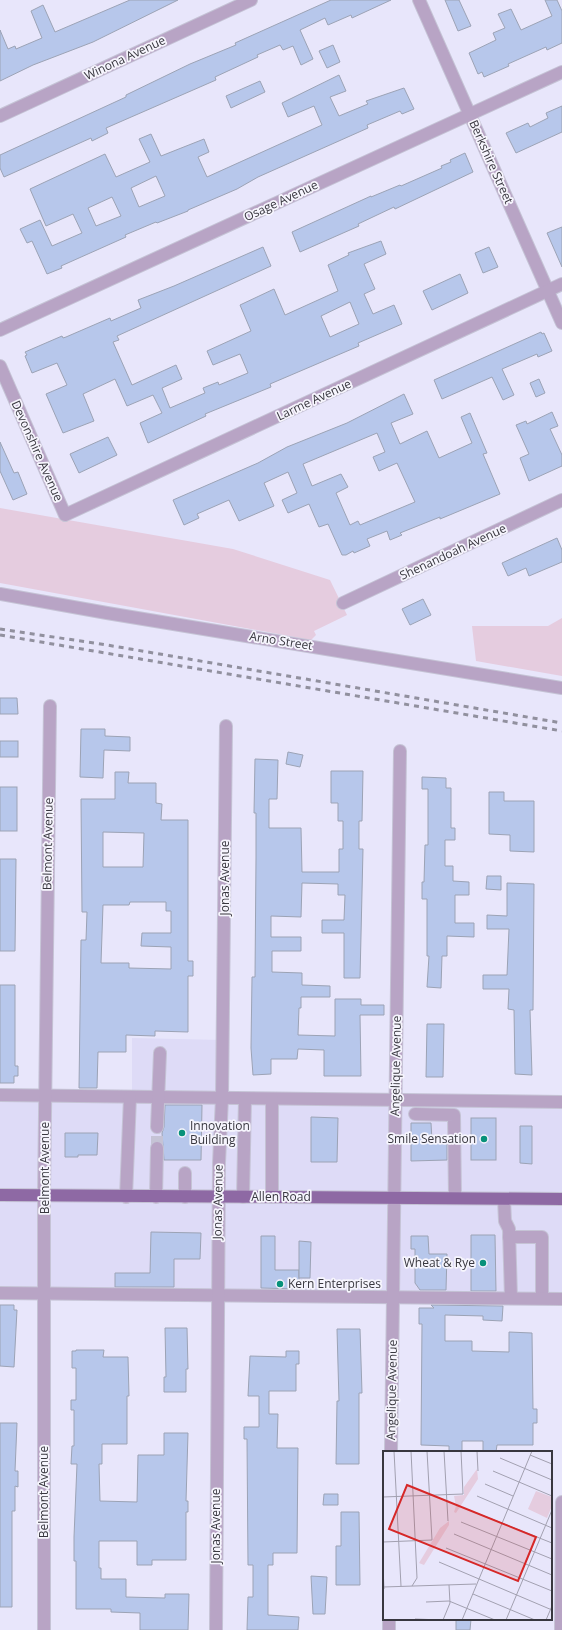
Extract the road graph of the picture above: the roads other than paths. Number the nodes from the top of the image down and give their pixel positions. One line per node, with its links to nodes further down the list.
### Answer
1 (251, 0): 5 (street, Winona Avenue)
2 (419, 0): 4 (street, Berkshire Street)
3 (562, 72): 4 (street, Osage Avenue)
4 (470, 114): 7 (street, Berkshire Street); 9 (street, Osage Avenue)
5 (0, 116)
6 (562, 284): 7 (street, Larme Avenue)
7 (547, 291): 8 (street, Berkshire Street); 12 (street, Larme Avenue)
8 (562, 324)
9 (0, 330)
10 (0, 366): 12 (street, Devonshire Avenue)
11 (562, 500): 14 (street, Shenandoah Avenue)
12 (65, 515)
13 (0, 594): 15 (street, Arno Street)
14 (343, 603)
15 (562, 688)
16 (50, 706): 21 (street, Belmont Avenue)
17 (226, 726): 24 (street, Jonas Avenue)
18 (400, 752): 27 (street, Angelique Avenue)
19 (160, 1053): 23 (street)
20 (0, 1095): 21 (street)
21 (45, 1096): 22 (street); 34 (street, Belmont Avenue)
22 (130, 1097): 23 (street); 35 (street)
23 (158, 1098): 24 (street); 30 (street)
24 (222, 1098): 25 (street); 38 (street, Jonas Avenue)
25 (245, 1099): 26 (street); 39 (street)
26 (272, 1099): 27 (street); 40 (street)
27 (395, 1100): 28 (street); 41 (street, Angelique Avenue)
28 (562, 1102)
29 (415, 1114): 42 (street)
30 (157, 1127)
31 (157, 1148): 36 (street)
32 (185, 1173): 37 (street)
33 (0, 1195): 34 (main road, Allen Road)
34 (44, 1196): 35 (main road, Allen Road); 47 (street, Belmont Avenue)
35 (126, 1196): 36 (main road, Allen Road)
36 (156, 1197): 37 (main road, Allen Road)
37 (185, 1197): 38 (main road, Allen Road)
38 (219, 1197): 39 (main road, Allen Road); 48 (street, Jonas Avenue)
39 (243, 1197): 40 (main road, Allen Road)
40 (272, 1197): 41 (main road, Allen Road)
41 (394, 1198): 42 (main road, Allen Road); 49 (street, Angelique Avenue)
42 (455, 1198): 43 (main road, Allen Road)
43 (504, 1199): 44 (main road, Allen Road); 45 (street)
44 (562, 1199)
45 (509, 1237): 50 (street); 51 (street)
46 (0, 1293): 47 (street)
47 (44, 1294): 48 (street); 55 (street, Belmont Avenue)
48 (218, 1296): 49 (street); 56 (street, Jonas Avenue)
49 (393, 1297): 50 (street); 53 (street, Angelique Avenue)
50 (511, 1298): 51 (street)
51 (542, 1298): 52 (street)
52 (562, 1298)
53 (391, 1451)
54 (562, 1502): 57 (street)
55 (44, 1630)
56 (216, 1630)
57 (561, 1630)

